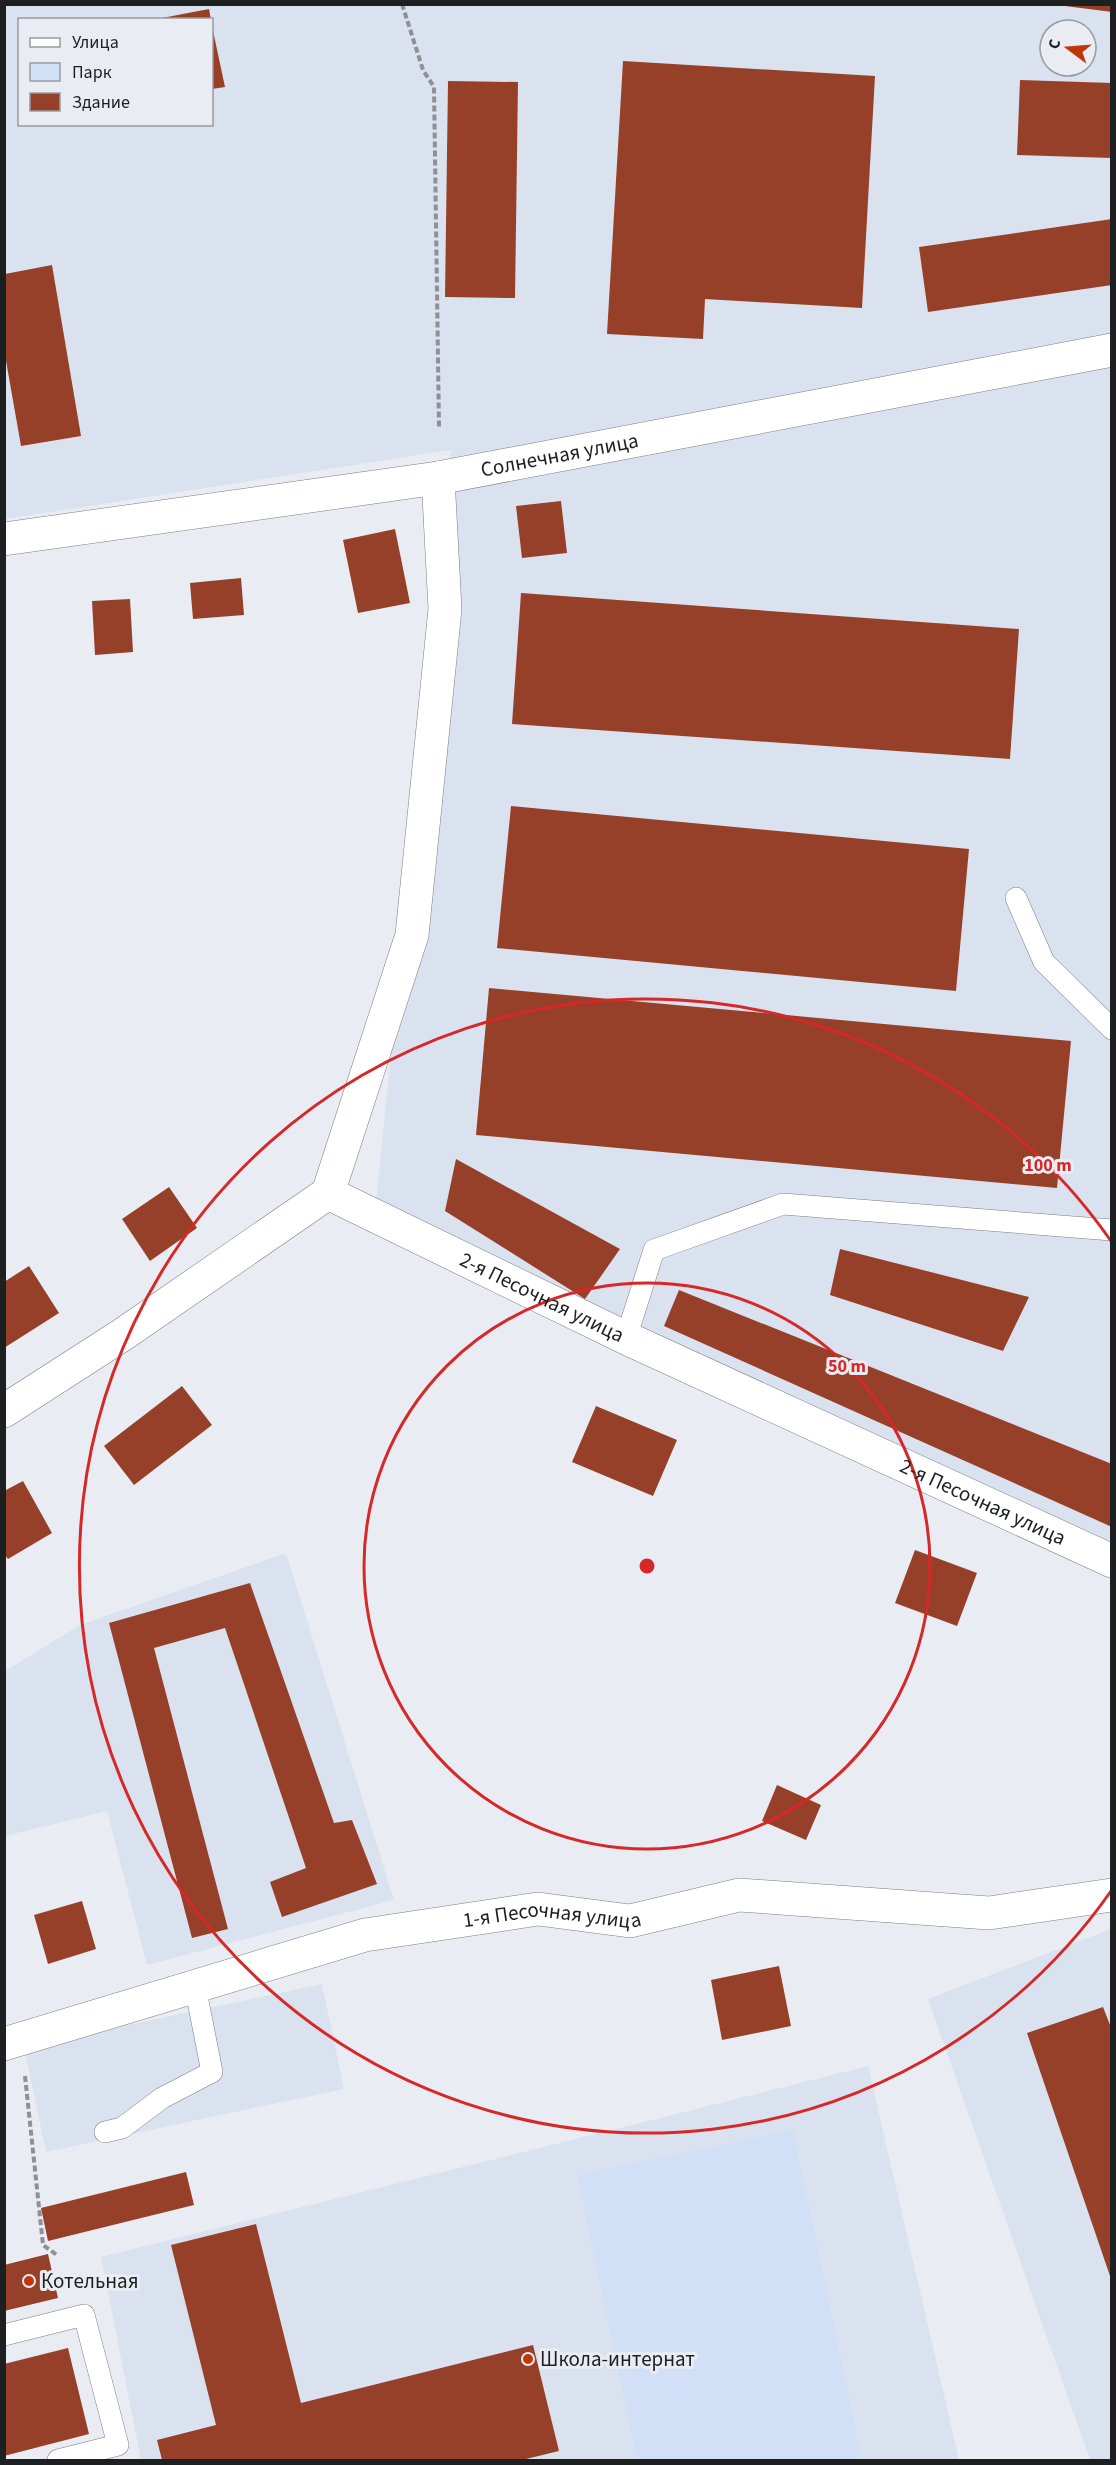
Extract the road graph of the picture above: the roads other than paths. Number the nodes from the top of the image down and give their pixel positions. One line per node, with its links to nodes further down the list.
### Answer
1 (1112, 350): 2 (street, Солнечная улица)
2 (438, 478): 3 (street, Солнечная улица); 6 (street)
3 (4, 539)
4 (1016, 898): 5 (lane)
5 (1112, 1029)
6 (328, 1193): 8 (street, 2-я Песочная улица); 9 (street)
7 (1112, 1230): 8 (lane)
8 (626, 1338): 10 (street, 2-я Песочная улица)
9 (4, 1411)
10 (1112, 1562)
11 (1112, 1895): 12 (street, 1-я Песочная улица)
12 (195, 1986): 13 (street, 1-я Песочная улица); 14 (lane)
13 (10, 2042)
14 (105, 2132)
15 (4, 2335): 16 (lane)
16 (58, 2460)

